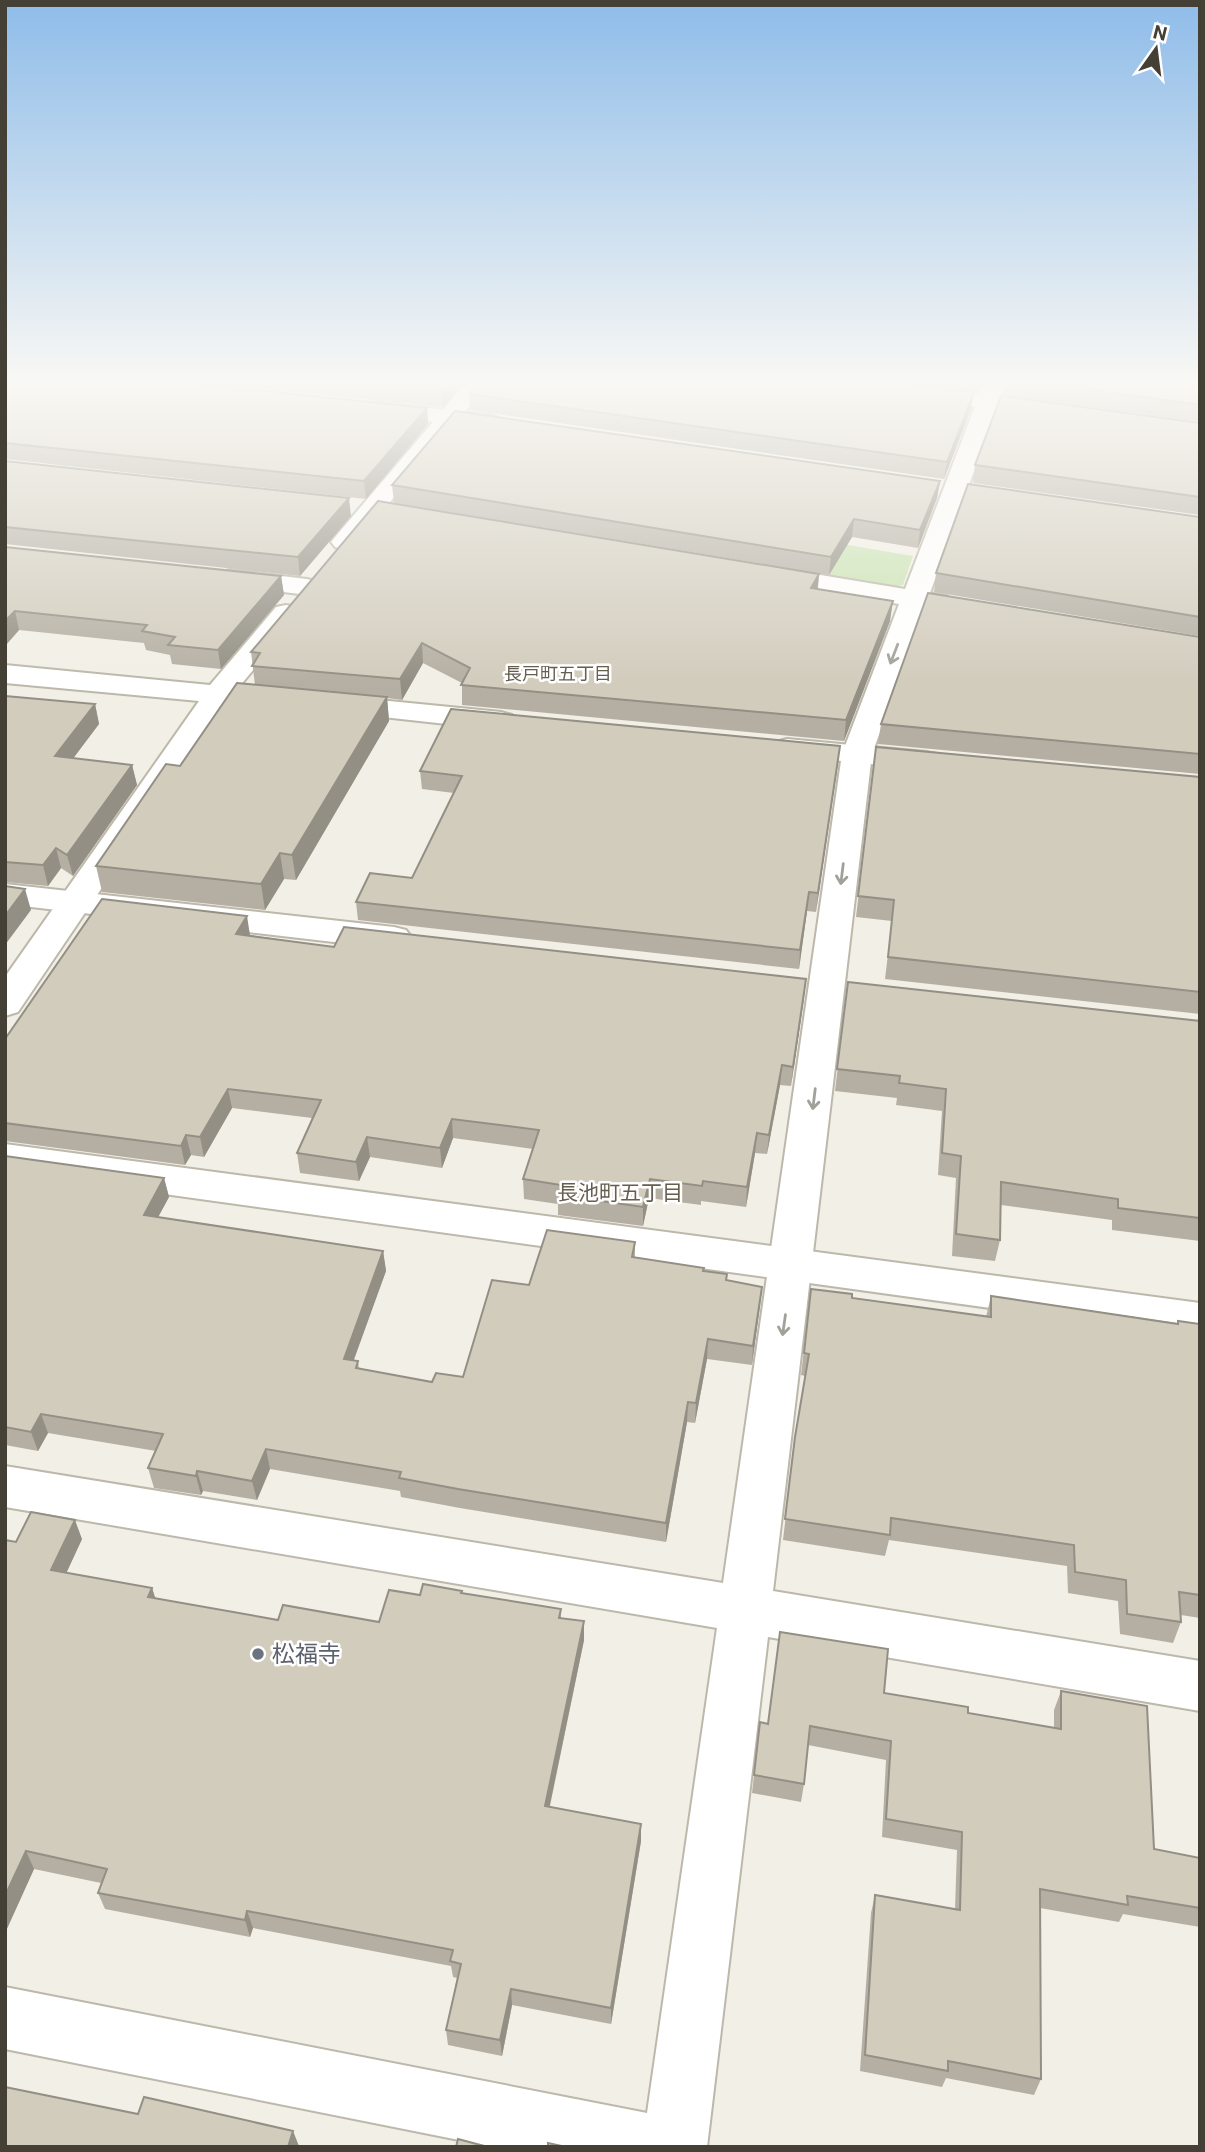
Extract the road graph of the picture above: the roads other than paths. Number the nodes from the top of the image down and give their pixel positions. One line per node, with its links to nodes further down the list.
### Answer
1 (394, 483): 5 (street)
2 (957, 483): 6 (street)
3 (738, 569): 6 (street)
4 (211, 576): 5 (street)
5 (307, 587): 9 (street)
6 (915, 598): 7 (street); 12 (street, one-way to 12)
7 (956, 605)
8 (5, 674): 9 (street)
9 (218, 694): 10 (street); 15 (street)
10 (524, 723)
11 (760, 745): 12 (street)
12 (857, 754): 13 (street); 18 (street, one-way to 18)
13 (953, 763)
14 (5, 894): 15 (street)
15 (75, 902): 16 (street); 19 (street)
16 (432, 942)
17 (788, 982): 18 (street)
18 (843, 988): 21 (street, one-way to 21)
19 (5, 1004)
20 (5, 1158): 21 (street)
21 (792, 1263): 22 (street); 24 (street, one-way to 24)
22 (1200, 1320)
23 (5, 1486): 24 (street)
24 (746, 1610): 25 (street); 28 (street)
25 (1200, 1686)
26 (5, 2018): 27 (street)
27 (657, 2147)
28 (675, 2147)

